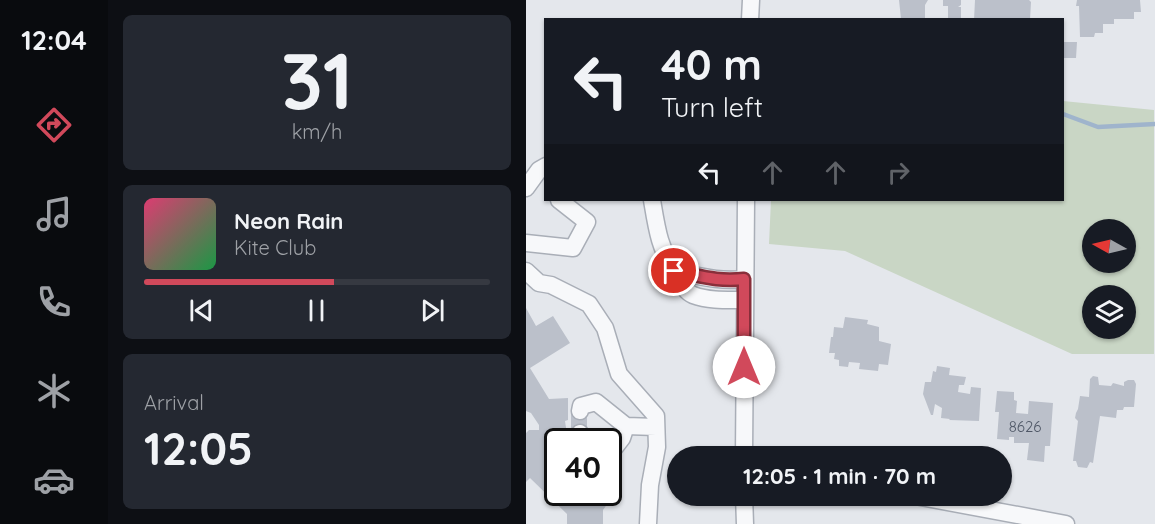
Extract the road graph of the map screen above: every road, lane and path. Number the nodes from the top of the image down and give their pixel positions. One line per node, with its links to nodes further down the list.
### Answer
1 (751, 0): 2 (street)
2 (750, 18)
3 (544, 167): 4 (street)
4 (535, 185)
5 (560, 201): 8 (street)
6 (652, 201): 10 (street)
7 (746, 201): 11 (street)
8 (526, 243)
9 (526, 271): 15 (street)
10 (674, 271): 11 (street); 12 (street)
11 (744, 279): 12 (street)
12 (744, 300): 17 (street)
13 (580, 411): 14 (street)
14 (626, 426): 15 (street); 16 (street)
15 (656, 428): 20 (street)
16 (622, 438)
17 (744, 446)
18 (744, 506): 21 (street)
19 (969, 506): 22 (street)
20 (648, 524)
21 (745, 524)
22 (1066, 524)

